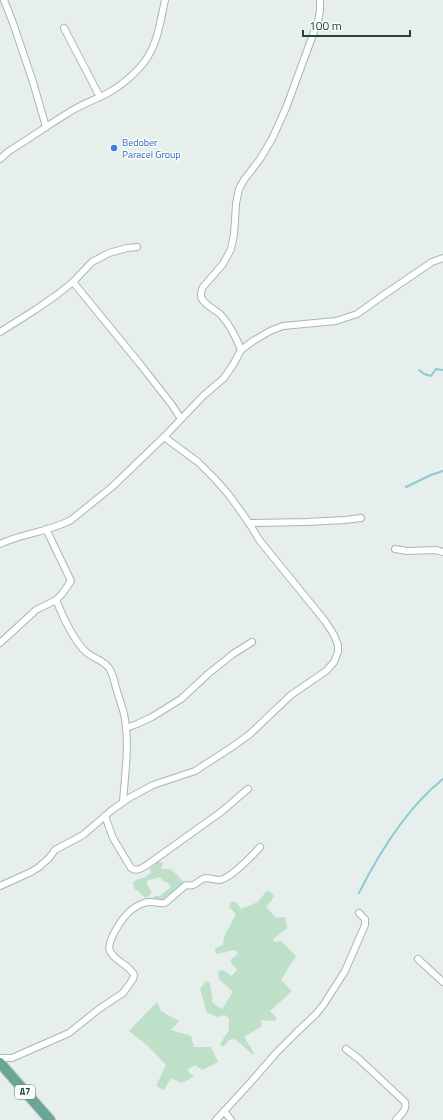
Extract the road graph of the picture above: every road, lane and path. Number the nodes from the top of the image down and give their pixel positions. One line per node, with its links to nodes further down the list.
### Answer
1 (4, 0): 6 (street)
2 (165, 0): 5 (street)
3 (320, 0): 12 (street)
4 (64, 28): 5 (street)
5 (100, 97): 6 (street)
6 (46, 127): 7 (street)
7 (0, 159)
8 (137, 247): 10 (street)
9 (443, 258): 12 (street)
10 (73, 282): 11 (street); 13 (street)
11 (0, 332)
12 (241, 350): 13 (street)
13 (181, 419): 14 (street)
14 (164, 437): 16 (street); 17 (street)
15 (361, 518): 16 (street)
16 (249, 523): 26 (street)
17 (46, 529): 18 (street); 21 (street)
18 (0, 544)
19 (395, 549): 20 (street)
20 (443, 552)
21 (56, 600): 23 (street); 24 (street)
22 (252, 642): 24 (street)
23 (0, 643)
24 (126, 728): 26 (street)
25 (248, 789): 27 (street)
26 (123, 802): 27 (street)
27 (104, 816): 29 (street)
28 (260, 847): 34 (street)
29 (0, 886)
30 (359, 913): 36 (street)
31 (418, 959): 32 (street)
32 (443, 982)
33 (346, 1049): 40 (street)
34 (0, 1058)
35 (0, 1063): 37 (main road, A7)
36 (224, 1111): 38 (street); 39 (street)
37 (50, 1120)
38 (216, 1120)
39 (231, 1120)
40 (396, 1120)

